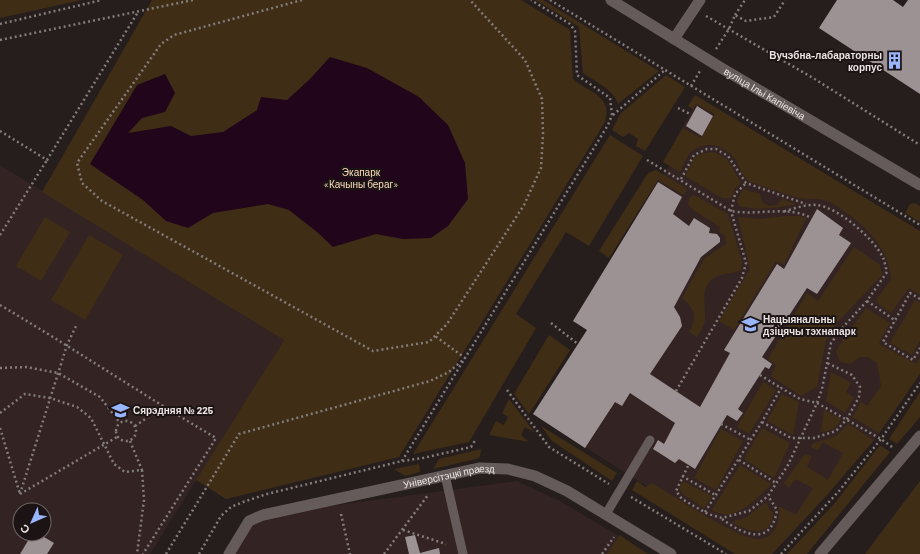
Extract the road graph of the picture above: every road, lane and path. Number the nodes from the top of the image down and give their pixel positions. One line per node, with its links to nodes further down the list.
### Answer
1 (102, 0): 13 (path)
2 (192, 0): 11 (path)
3 (302, 0): 42 (path)
4 (470, 0): 42 (path)
5 (531, 0): 22 (path)
6 (550, 0): 18 (path)
7 (611, 0): 15 (street, вуліца Ільі Капіевіча)
8 (700, 0): 15 (street)
9 (744, 0): 12 (path)
10 (785, 0): 12 (path)
11 (138, 12): 16 (path); 25 (path)
12 (735, 15): 14 (path)
13 (0, 24)
14 (729, 29): 17 (path); 24 (path)
15 (674, 39): 17 (street, вуліца Ільі Капіевіча)
16 (0, 40)
17 (708, 60): 19 (path); 29 (street, вуліца Ільі Капіевіча)
18 (665, 70): 19 (path); 22 (path)
19 (691, 86): 34 (path)
20 (678, 108): 21 (path)
21 (690, 114)
22 (612, 115): 46 (path)
23 (0, 131): 25 (path)
24 (920, 145)
25 (47, 160): 35 (path)
26 (647, 160): 27 (path)
27 (681, 179): 28 (path); 31 (path)
28 (746, 183): 30 (path); 31 (path)
29 (920, 185)
30 (809, 205): 32 (path); 37 (path)
31 (731, 211): 32 (path); 53 (path)
32 (782, 212): 33 (path)
33 (811, 218)
34 (920, 226)
35 (0, 235)
36 (920, 299): 39 (path)
37 (867, 301): 39 (path); 47 (path)
38 (0, 305): 43 (path)
39 (896, 321): 45 (path)
40 (551, 323): 44 (path)
41 (77, 324): 43 (path)
42 (435, 336): 46 (path)
43 (67, 344): 49 (path); 56 (path)
44 (578, 344)
45 (920, 348)
46 (465, 358): 73 (path); 92 (path)
47 (827, 363): 55 (path); 58 (path)
48 (0, 368): 49 (path)
49 (58, 373): 54 (path); 59 (path)
50 (760, 375): 52 (path)
51 (920, 383): 67 (path)
52 (782, 388): 55 (path); 60 (path)
53 (676, 391)
54 (50, 398): 57 (path); 71 (path); 80 (path)
55 (817, 403): 58 (path); 66 (path)
56 (163, 407): 62 (path); 91 (path)
57 (0, 413)
58 (847, 419): 66 (path); 67 (path)
59 (120, 422): 62 (path); 65 (path)
60 (762, 422): 66 (path); 69 (path)
61 (721, 424): 69 (path)
62 (134, 426): 70 (path)
63 (0, 428): 80 (path)
64 (920, 436): 99 (street)
65 (117, 437): 70 (path); 71 (path)
66 (800, 438): 78 (path)
67 (881, 439): 98 (path)
68 (650, 440): 85 (lane)
69 (751, 440): 72 (path)
70 (130, 441): 75 (path)
71 (104, 443): 75 (path); 80 (path)
72 (739, 460): 78 (path); 81 (path)
73 (402, 461)
74 (688, 466): 77 (path)
75 (142, 470): 90 (path)
76 (445, 476): 85 (street, Універсітэцкі праезд); 89 (lane); 93 (street, Універсітэцкі праезд)
77 (682, 476): 81 (path); 84 (path)
78 (776, 483): 82 (path)
79 (431, 489): 88 (path)
80 (20, 494)
81 (716, 496): 84 (path)
82 (768, 496): 86 (path); 86 (path)
83 (340, 510): 94 (path)
84 (705, 512): 86 (path)
85 (606, 514): 87 (street, Універсітэцкі праезд)
86 (722, 518)
87 (624, 524): 96 (path); 97 (street, Універсітэцкі праезд)
88 (403, 530): 89 (path); 95 (path)
89 (462, 551)
90 (137, 554)
91 (143, 554)
92 (166, 554)
93 (230, 554)
94 (350, 554)
95 (384, 554)
96 (602, 554)
97 (671, 554)
98 (781, 554)
99 (820, 554)

